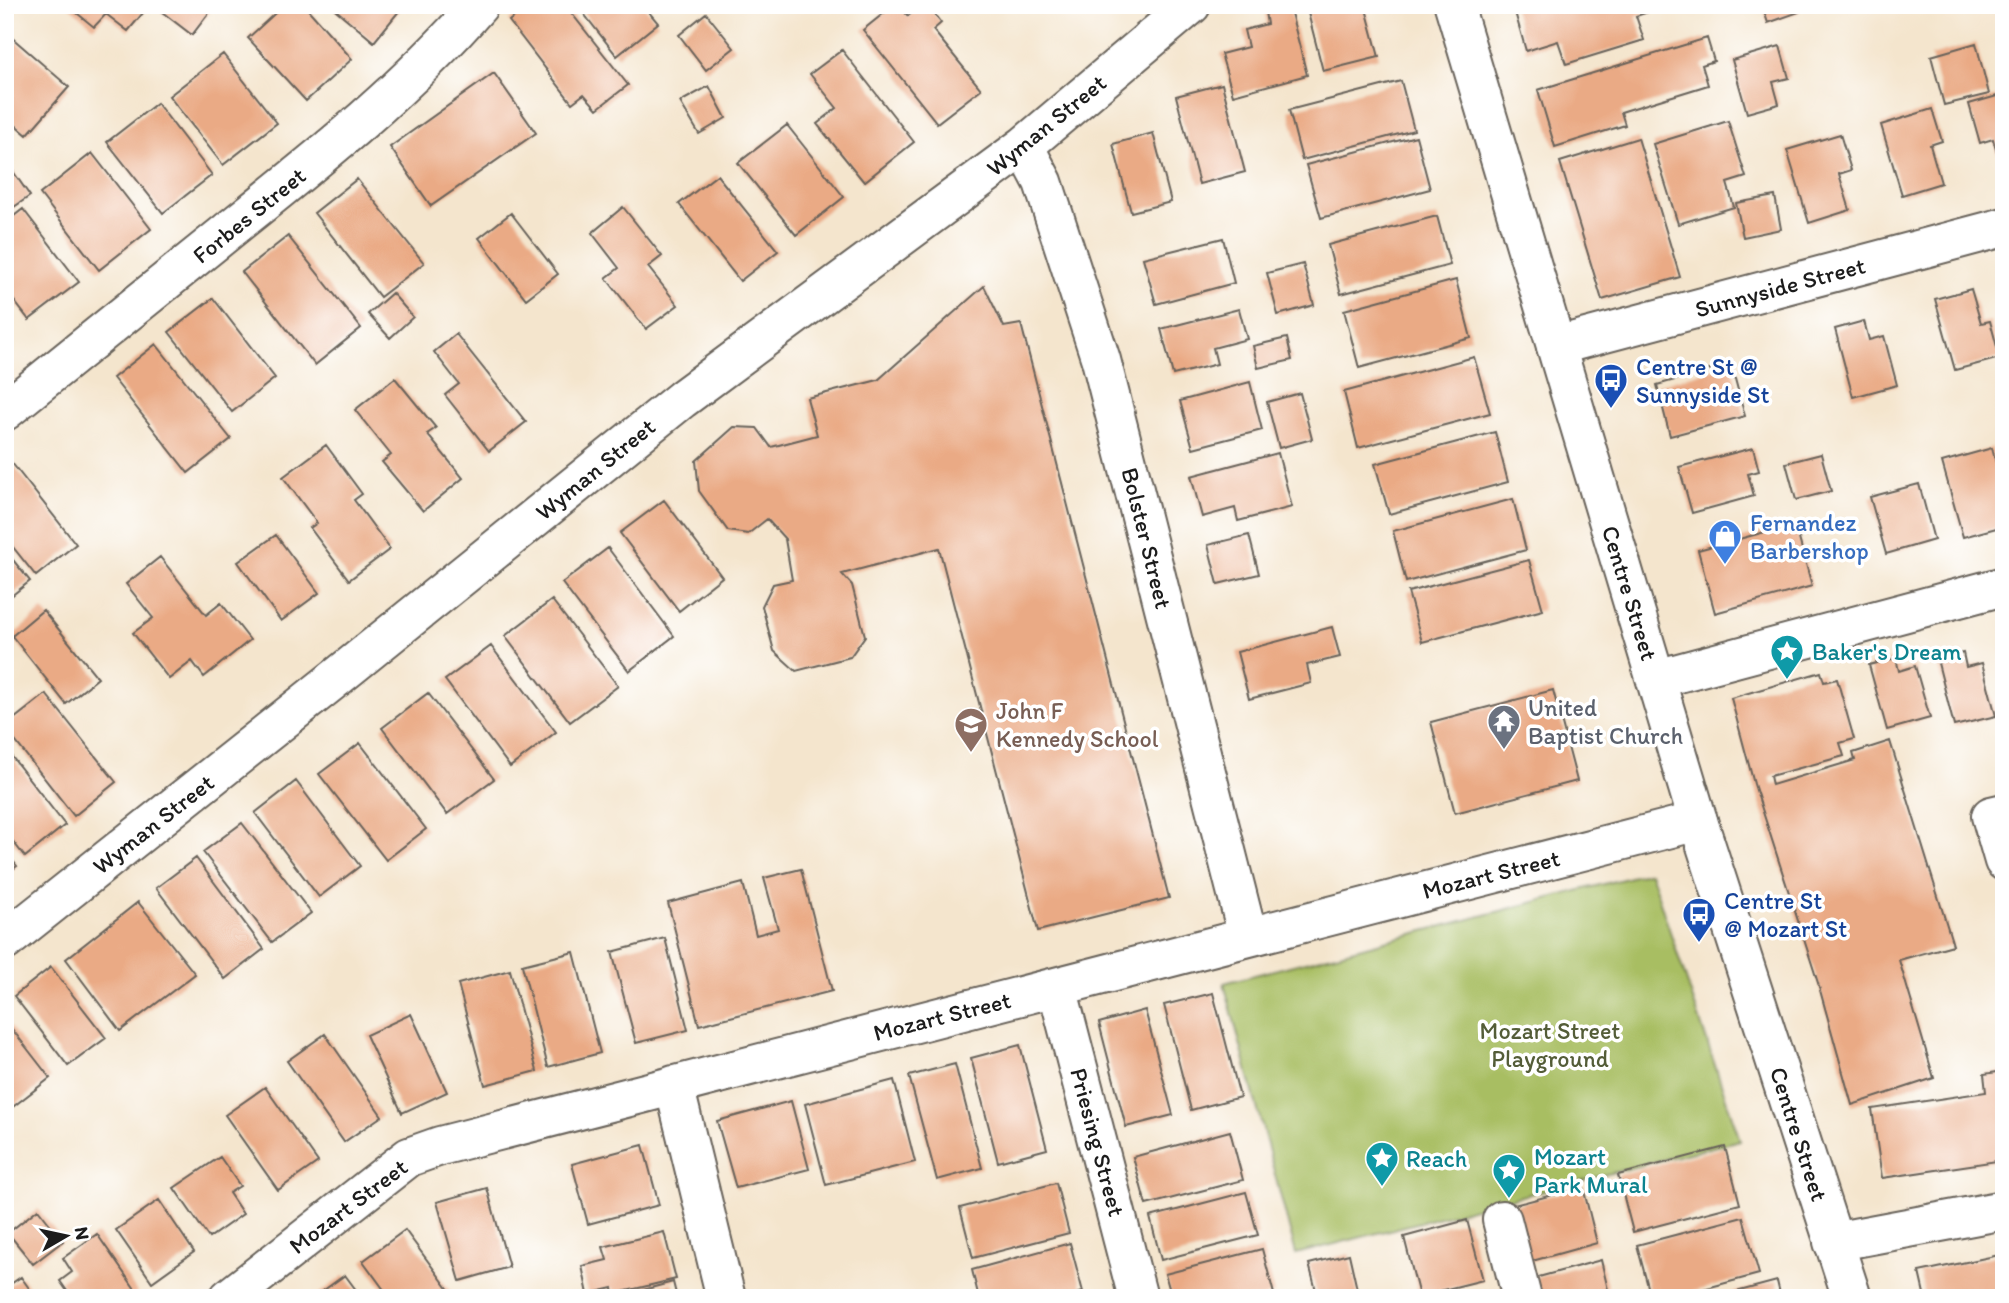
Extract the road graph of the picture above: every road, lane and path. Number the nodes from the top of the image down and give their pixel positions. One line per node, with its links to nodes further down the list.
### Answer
1 (479, 5): 7 (street, Forbes Street)
2 (1191, 5): 4 (street, Wyman Street)
3 (1454, 5): 6 (street, Centre Street)
4 (1024, 146): 13 (street, Bolster Street); 14 (street, Wyman Street)
5 (2004, 227): 6 (street, Sunnyside Street)
6 (1556, 346): 9 (street, Centre Street)
7 (5, 411)
8 (2004, 586): 9 (street)
9 (1656, 679): 11 (street, Centre Street)
10 (2004, 813): 12 (street)
11 (1698, 821): 13 (street, Mozart Street); 19 (street, Centre Street)
12 (2004, 860)
13 (1248, 937): 15 (street, Mozart Street)
14 (5, 941)
15 (1056, 987): 16 (street, Mozart Street); 22 (street, Priesing Street)
16 (674, 1085): 20 (street, Mozart Street); 21 (street)
17 (2004, 1210): 19 (street)
18 (1502, 1220): 23 (street)
19 (1833, 1242): 24 (street, Centre Street)
20 (229, 1298)
21 (726, 1298)
22 (1138, 1298)
23 (1522, 1298)
24 (1852, 1298)

